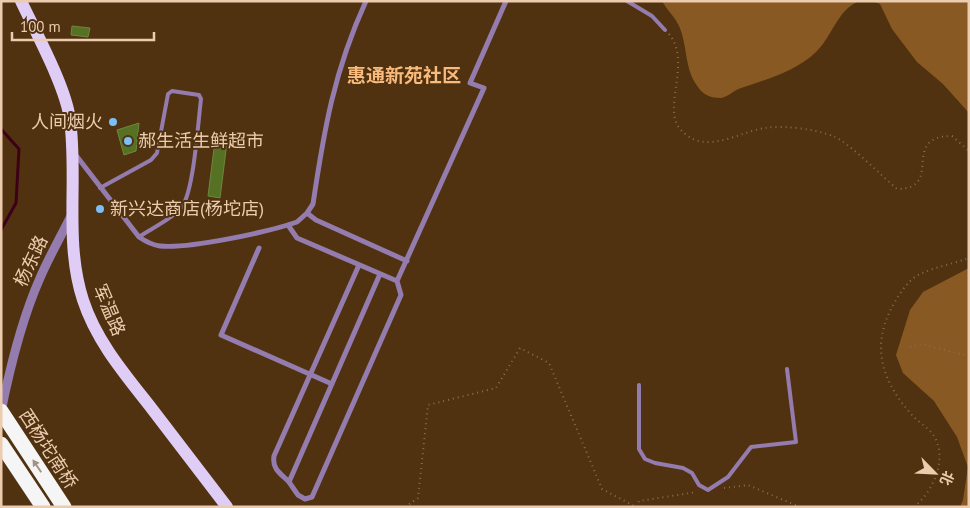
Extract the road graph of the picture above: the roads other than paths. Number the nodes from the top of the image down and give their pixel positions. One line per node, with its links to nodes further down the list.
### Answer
1 (21, 1): 6 (main road, 军温路)
2 (366, 1): 9 (street)
3 (506, 1): 13 (street)
4 (627, 1): 5 (lane)
5 (665, 30)
6 (73, 152): 7 (street); 8 (main road, 军温路)
7 (100, 188): 11 (street); 11 (lane)
8 (73, 213): 21 (street, 杨东路); 26 (main road, 军温路)
9 (307, 213): 10 (street); 13 (street)
10 (288, 225): 11 (street); 14 (street)
11 (139, 237)
12 (259, 248): 18 (street)
13 (407, 261): 16 (street)
14 (359, 265): 15 (street); 18 (street)
15 (380, 274): 16 (street); 19 (street)
16 (397, 281): 23 (street)
17 (787, 369): 20 (lane)
18 (310, 374): 19 (street); 23 (street)
19 (332, 384): 23 (street)
20 (639, 385)
21 (1, 412): 25 (highway, 西杨坨南桥, one-way to 21, bridge)
22 (1, 444): 24 (highway, 西杨坨南桥)
23 (289, 482)
24 (43, 507)
25 (64, 507)
26 (227, 507)

